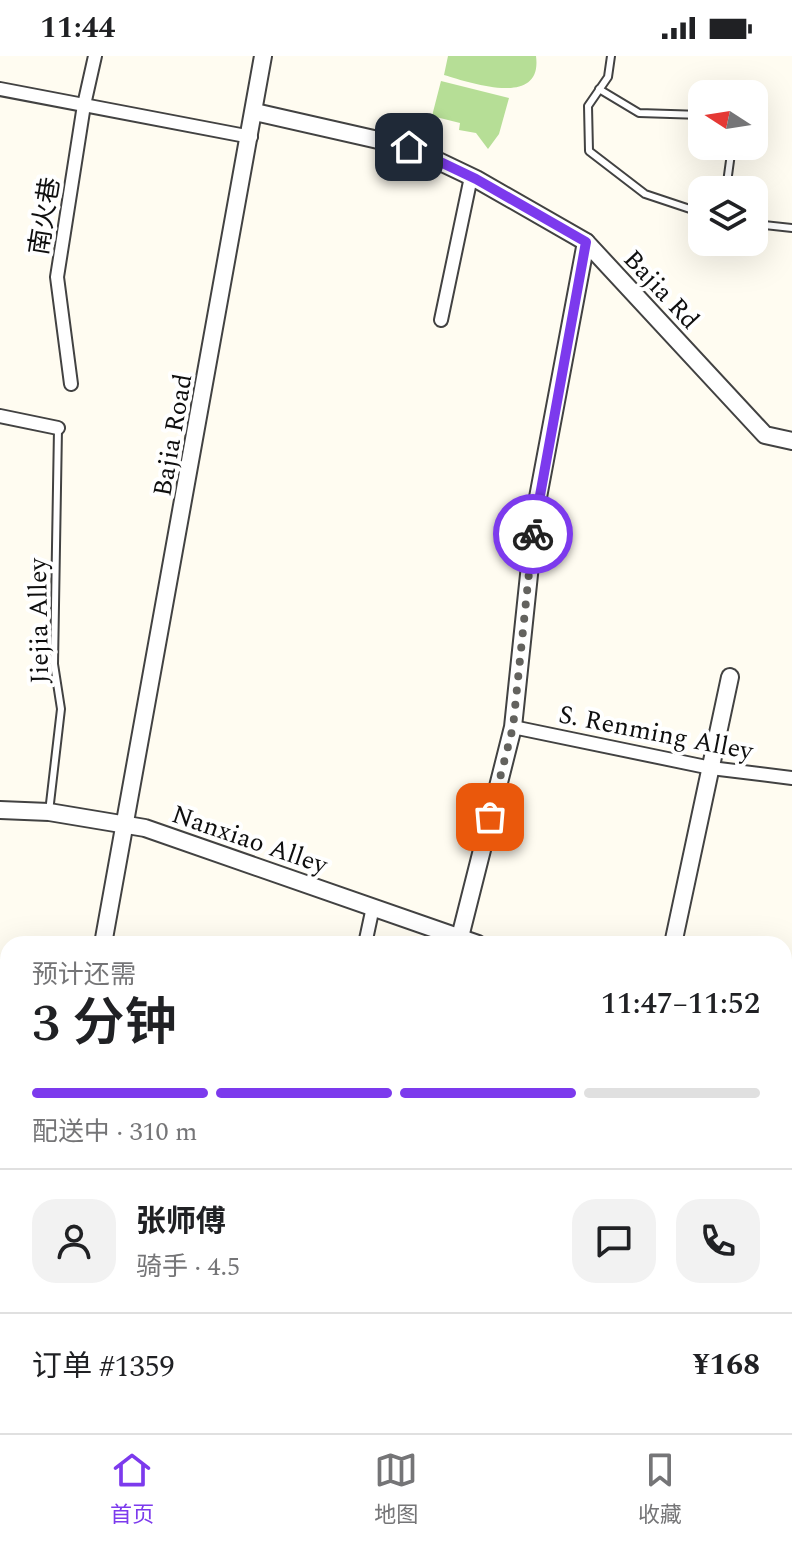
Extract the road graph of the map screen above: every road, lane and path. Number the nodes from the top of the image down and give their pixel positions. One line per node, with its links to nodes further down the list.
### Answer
1 (95, 56): 6 (street, 南火巷)
2 (263, 56): 7 (street, Bajia Road)
3 (611, 56): 5 (lane)
4 (0, 89): 6 (street)
5 (599, 89): 8 (lane); 11 (lane)
6 (84, 105): 9 (street); 16 (street, 南火巷)
7 (255, 112): 9 (street, Bajia Road); 10 (street, Bajia Rd)
8 (688, 115)
9 (251, 137): 26 (street, Bajia Road)
10 (471, 177): 14 (street, Bajia Rd); 15 (street)
11 (688, 208)
12 (768, 225): 13 (lane)
13 (792, 228)
14 (586, 242): 19 (street, Bajia Rd); 21 (street)
15 (441, 320)
16 (71, 384)
17 (0, 416): 18 (street)
18 (58, 428): 25 (lane, Jiejia Alley)
19 (792, 441)
20 (730, 677): 22 (street)
21 (513, 727): 22 (street, S. Renming Alley); 31 (street)
22 (711, 768): 23 (street, S. Renming Alley); 32 (street)
23 (792, 778)
24 (0, 810): 25 (street, Nanxiao Alley)
25 (49, 812): 26 (street, Nanxiao Alley)
26 (126, 822): 27 (street, Nanxiao Alley); 28 (street, Bajia Road)
27 (373, 907): 29 (street); 30 (street, Nanxiao Alley)
28 (105, 936)
29 (367, 936)
30 (457, 936)
31 (460, 936)
32 (675, 936)

